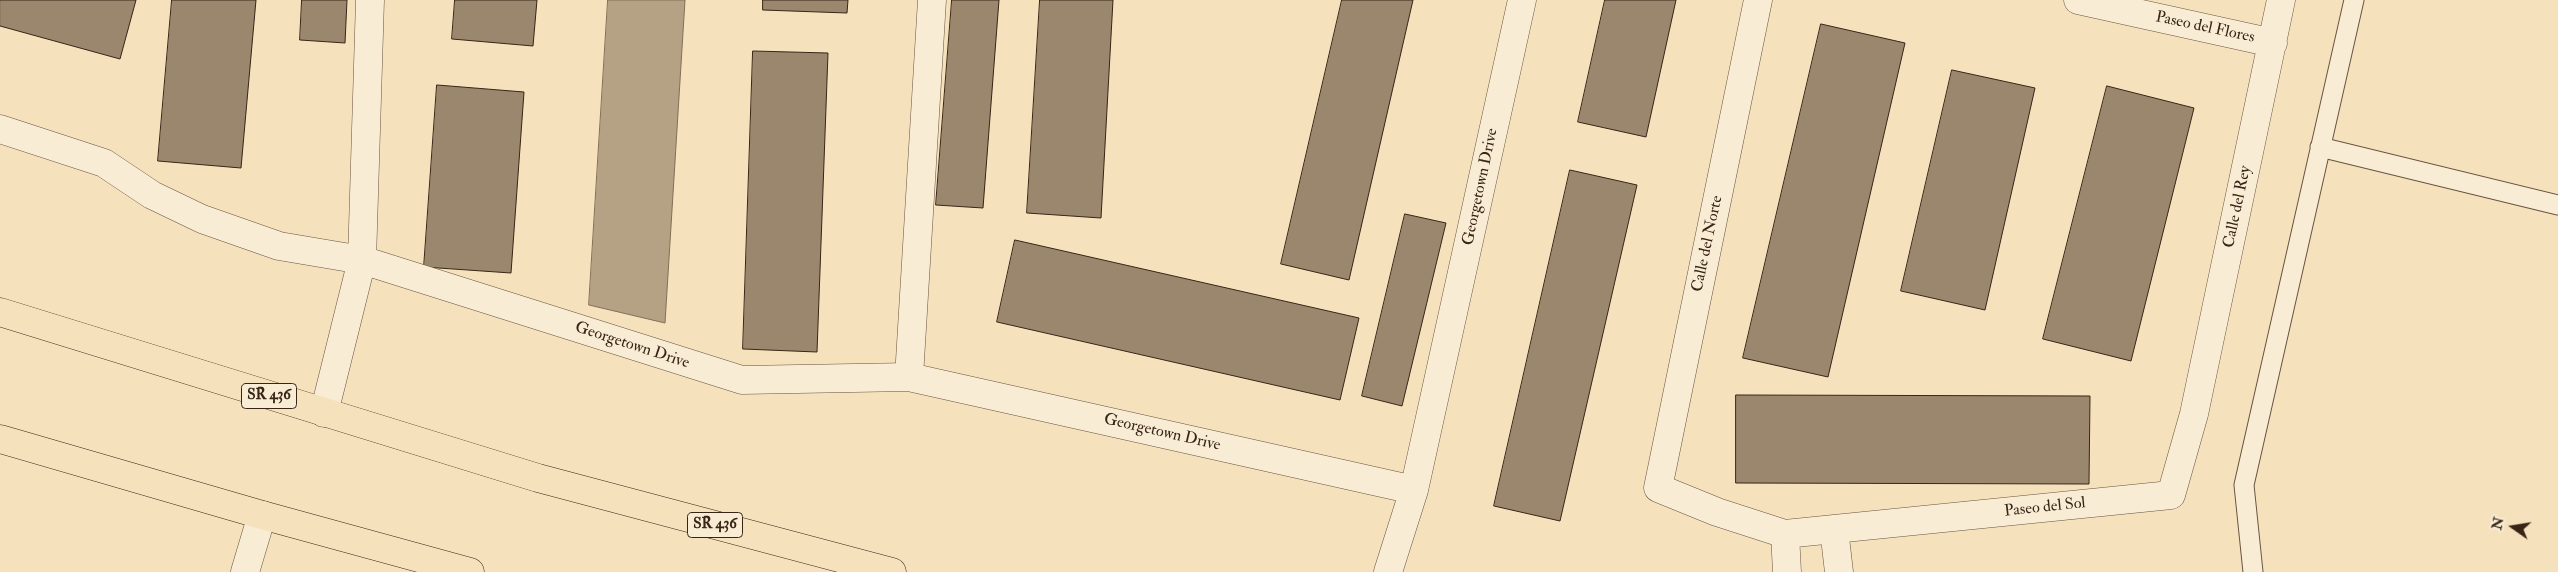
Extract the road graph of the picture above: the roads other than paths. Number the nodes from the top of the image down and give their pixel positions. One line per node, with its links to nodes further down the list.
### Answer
1 (370, 0): 12 (street)
2 (932, 0): 14 (street)
3 (1522, 0): 19 (street, Georgetown Drive)
4 (1758, 0): 18 (street, Calle del Norte)
5 (2078, 0): 8 (street, Paseo del Flores)
6 (2281, 0): 8 (street, Calle del Rey)
7 (2354, 0): 10 (lane)
8 (2273, 43): 16 (street, Calle del Rey)
9 (0, 129): 12 (street, Georgetown Drive)
10 (2320, 148): 11 (lane); 29 (lane)
11 (2558, 204)
12 (362, 260): 14 (street, Georgetown Drive); 15 (street)
13 (0, 312): 15 (main road, SR 436)
14 (909, 377): 19 (street, Georgetown Drive)
15 (324, 413): 25 (main road, SR 436)
16 (2194, 414): 21 (street, Paseo del Sol)
17 (0, 439): 20 (main road)
18 (1658, 488): 22 (street, Paseo del Sol)
19 (1414, 490): 26 (street, Georgetown Drive)
20 (262, 515): 23 (street); 24 (main road)
21 (1834, 529): 22 (street, Paseo del Sol); 28 (street)
22 (1785, 534): 27 (street)
23 (245, 572)
24 (470, 572)
25 (892, 572)
26 (1388, 572)
27 (1787, 572)
28 (1839, 572)
29 (2253, 572)

